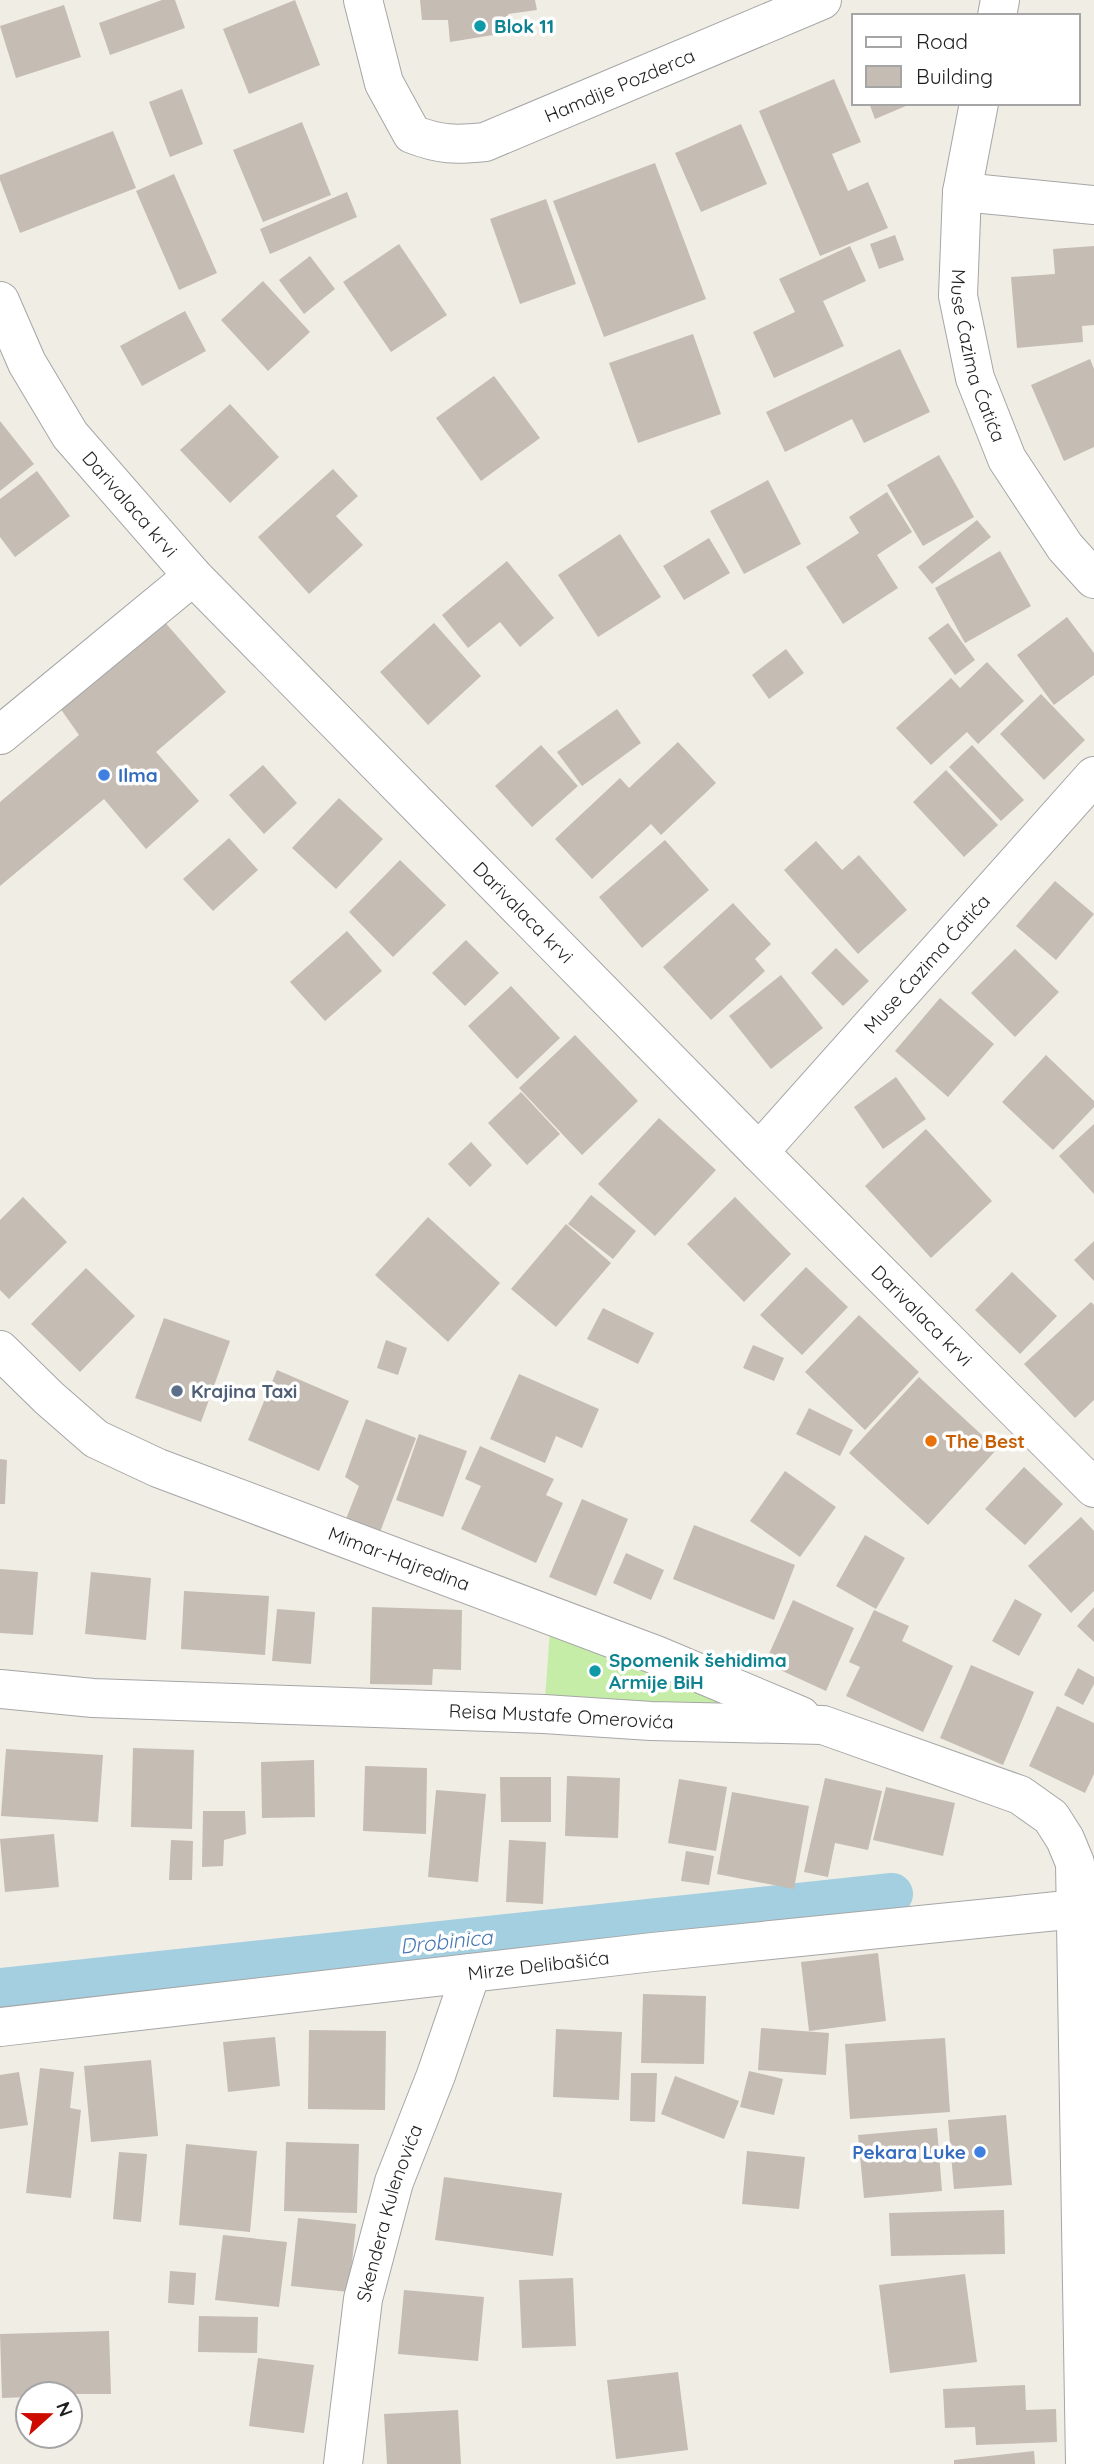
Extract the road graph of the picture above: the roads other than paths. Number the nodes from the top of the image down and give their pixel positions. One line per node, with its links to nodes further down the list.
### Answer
1 (363, 0): 2 (street, Hamdije Pozderca)
2 (822, 0)
3 (979, 105): 4 (street, Muse Ćazima Ćatića)
4 (962, 192): 5 (street); 8 (street, Muse Ćazima Ćatića)
5 (1094, 205)
6 (0, 301): 7 (street, Darivalaca krvi)
7 (193, 576): 9 (street); 11 (street, Darivalaca krvi)
8 (1094, 579)
9 (0, 735)
10 (1094, 776): 11 (street, Muse Ćazima Ćatića)
11 (759, 1152): 13 (street, Darivalaca krvi)
12 (0, 1350): 14 (street, Mimar-Hajredina)
13 (1094, 1488)
14 (656, 1656): 16 (street); 17 (street, Mimar-Hajredina)
15 (0, 1689): 16 (street, Reisa Mustafe Omerovića)
16 (651, 1721): 17 (street, Reisa Mustafe Omerovića)
17 (823, 1726): 18 (street, Reisa Mustafe Omerovića)
18 (1084, 1862): 19 (street)
19 (1085, 1909): 20 (street, Mirze Delibašića); 22 (street)
20 (471, 1973): 21 (street, Mirze Delibašića); 23 (street, Skendera Kulenovića)
21 (0, 2027)
22 (1086, 2090): 24 (street)
23 (343, 2464)
24 (1086, 2464)

